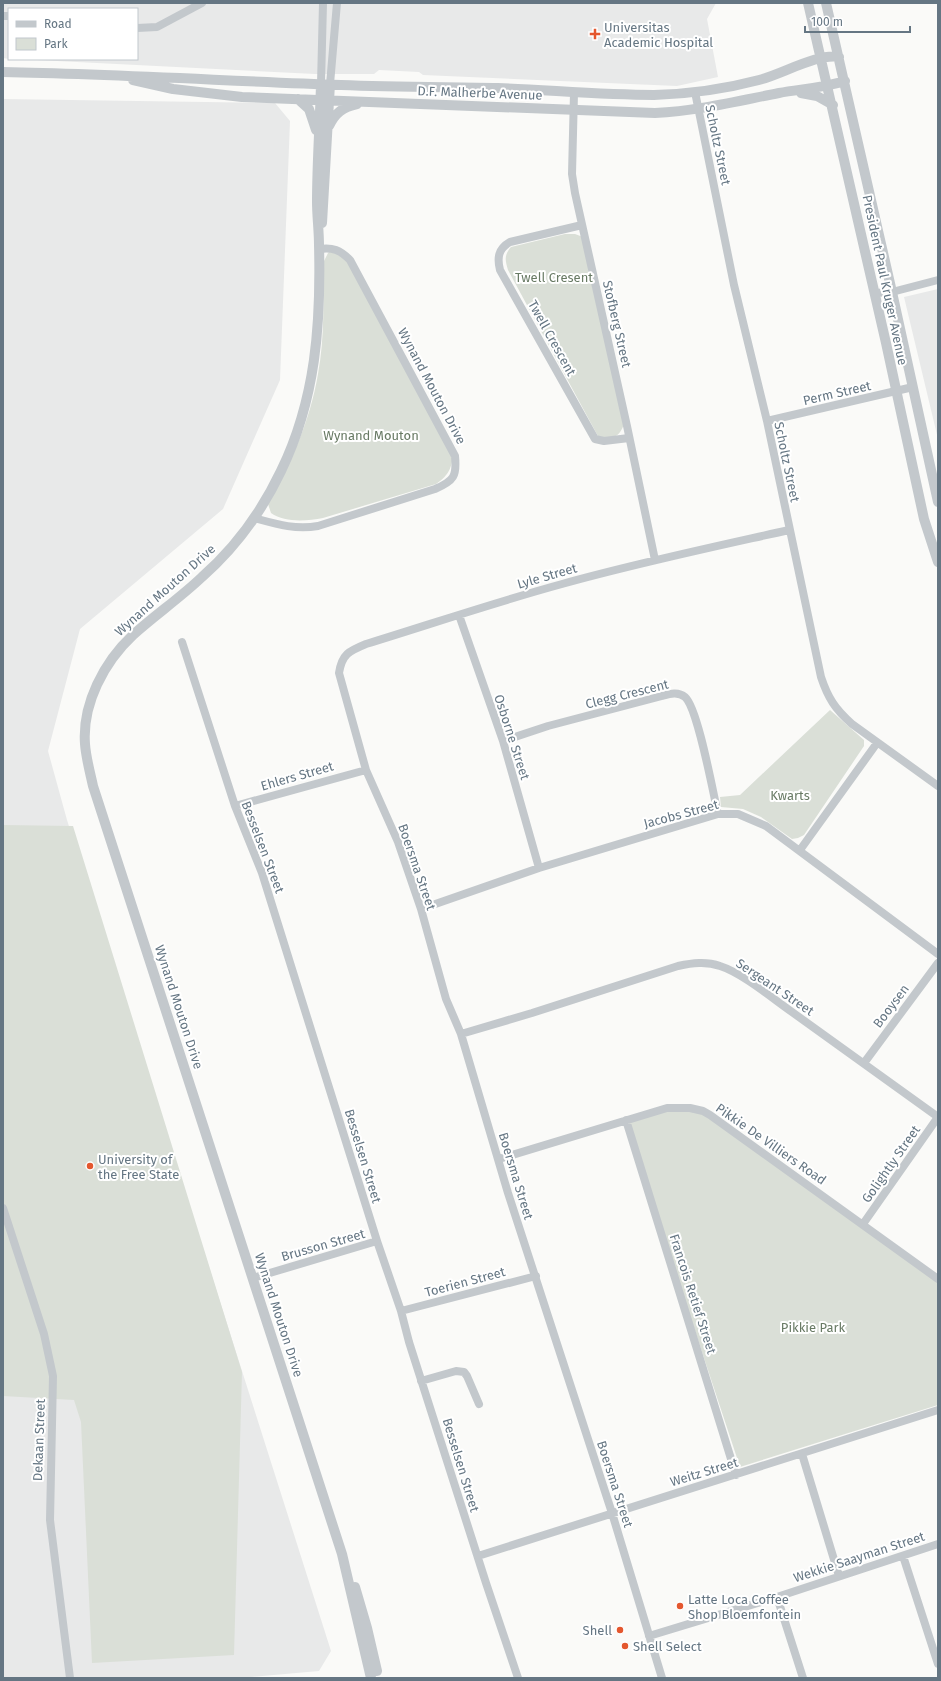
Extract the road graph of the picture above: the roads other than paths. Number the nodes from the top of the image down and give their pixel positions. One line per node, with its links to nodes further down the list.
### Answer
1 (202, 3): 6 (street)
2 (323, 3): 12 (street, Wynand Mouton Drive)
3 (337, 3): 12 (street, Wynand Mouton Drive)
4 (808, 3): 8 (street, President Paul Kruger Avenue)
5 (826, 3): 7 (street, President Paul Kruger Avenue)
6 (138, 28)
7 (839, 57): 8 (street, D.F. Malherbe Avenue); 11 (street, President Paul Kruger Avenue)
8 (820, 58): 13 (street, President Paul Kruger Avenue); 14 (street, D.F. Malherbe Avenue)
9 (3, 72): 10 (street, D.F. Malherbe Avenue)
10 (114, 76): 12 (street, D.F. Malherbe Avenue); 17 (street, D.F. Malherbe Avenue)
11 (845, 81): 13 (street, D.F. Malherbe Avenue); 28 (street, President Paul Kruger Avenue)
12 (326, 84): 16 (street, D.F. Malherbe Avenue); 18 (street, Wynand Mouton Drive)
13 (828, 86): 15 (street, D.F. Malherbe Avenue); 20 (street, President Paul Kruger Avenue)
14 (695, 92): 16 (street, D.F. Malherbe Avenue); 22 (street, Scholtz Street)
15 (794, 92): 20 (street); 22 (street, D.F. Malherbe Avenue)
16 (574, 93): 21 (street, Stofberg Street)
17 (298, 99): 18 (street, D.F. Malherbe Avenue); 24 (street)
18 (325, 100): 19 (street, D.F. Malherbe Avenue); 23 (street, Wynand Mouton Drive); 24 (street, Wynand Mouton Drive)
19 (366, 102): 21 (street, D.F. Malherbe Avenue); 23 (street)
20 (833, 105): 29 (street, President Paul Kruger Avenue)
21 (574, 109): 22 (street, D.F. Malherbe Avenue); 25 (street, Stofberg Street)
22 (698, 109): 32 (street, Scholtz Street)
23 (327, 130): 26 (street, Wynand Mouton Drive)
24 (319, 142): 26 (street, Wynand Mouton Drive)
25 (582, 225): 33 (street, Stofberg Street); 33 (street, Twell Crescent)
26 (319, 248): 35 (street, Wynand Mouton Drive); 35 (street, Wynand Mouton Drive)
27 (938, 280): 28 (street)
28 (892, 292): 29 (street); 30 (street, President Paul Kruger Avenue)
29 (874, 293): 31 (street, President Paul Kruger Avenue)
30 (913, 387): 31 (street, Perm Street); 34 (street, President Paul Kruger Avenue)
31 (895, 391): 32 (street, Perm Street); 38 (street, President Paul Kruger Avenue)
32 (767, 421): 36 (street, Scholtz Street)
33 (629, 438): 37 (street, Stofberg Street)
34 (938, 502)
35 (254, 518): 62 (street, Wynand Mouton Drive)
36 (789, 530): 37 (street, Lyle Street); 43 (street, Scholtz Street)
37 (655, 560): 39 (street, Lyle Street)
38 (938, 562)
39 (459, 614): 41 (street, Lyle Street); 42 (street, Osborne Street)
40 (182, 642): 46 (street, Besselsen Street)
41 (341, 683): 44 (street, Boersma Street)
42 (503, 741): 47 (street, Clegg Crescent); 49 (street, Osborne Street)
43 (876, 743): 45 (street, Scholtz Street); 48 (street)
44 (366, 770): 46 (street, Ehlers Street); 50 (street, Boersma Street)
45 (938, 786)
46 (235, 806): 60 (street, Besselsen Street)
47 (718, 814): 48 (street, Jacobs Street); 49 (street, Jacobs Street)
48 (800, 850): 51 (street, Jacobs Street)
49 (539, 868): 50 (street, Jacobs Street)
50 (421, 909): 53 (street, Boersma Street)
51 (938, 954)
52 (938, 963): 54 (street, Booysen)
53 (461, 1034): 54 (street, Sergeant Street); 57 (street, Boersma Street)
54 (864, 1063): 55 (street, Sergeant Street)
55 (938, 1117): 59 (street, Golightly Street)
56 (626, 1120): 57 (street, Pikkie De Villiers Road); 59 (street, Pikkie De Villiers Road); 69 (street, Francois Retief Street)
57 (499, 1159): 61 (street, Boersma Street)
58 (3, 1208): 80 (street, Dekaan Street)
59 (863, 1224): 63 (street, Pikkie De Villiers Road)
60 (377, 1242): 62 (street, Brusson Street); 64 (street, Besselsen Street)
61 (536, 1276): 64 (street, Toerien Street); 70 (street, Boersma Street)
62 (253, 1278): 76 (street, Wynand Mouton Drive)
63 (938, 1279)
64 (401, 1311): 65 (street, Besselsen Street)
65 (421, 1381): 66 (street); 72 (street, Besselsen Street)
66 (479, 1404)
67 (938, 1410): 68 (street, Weitz Street)
68 (802, 1454): 69 (street, Weitz Street); 74 (street)
69 (736, 1475): 70 (street, Weitz Street)
70 (612, 1513): 72 (street, Weitz Street); 77 (street, Boersma Street)
71 (938, 1544): 73 (street, Wekkie Saayman Street)
72 (478, 1556): 83 (street, Besselsen Street)
73 (903, 1556): 74 (street, Wekkie Saayman Street); 78 (street)
74 (839, 1576): 75 (street, Wekkie Saayman Street)
75 (777, 1597): 77 (street, Wekkie Saayman Street); 85 (street)
76 (364, 1631): 79 (street, Wynand Mouton Drive); 82 (street, Wynand Mouton Drive)
77 (649, 1636): 84 (street, Boersma Street)
78 (938, 1664)
79 (370, 1673): 81 (street)
80 (70, 1678)
81 (362, 1678)
82 (378, 1678)
83 (518, 1678)
84 (662, 1678)
85 (803, 1678)

